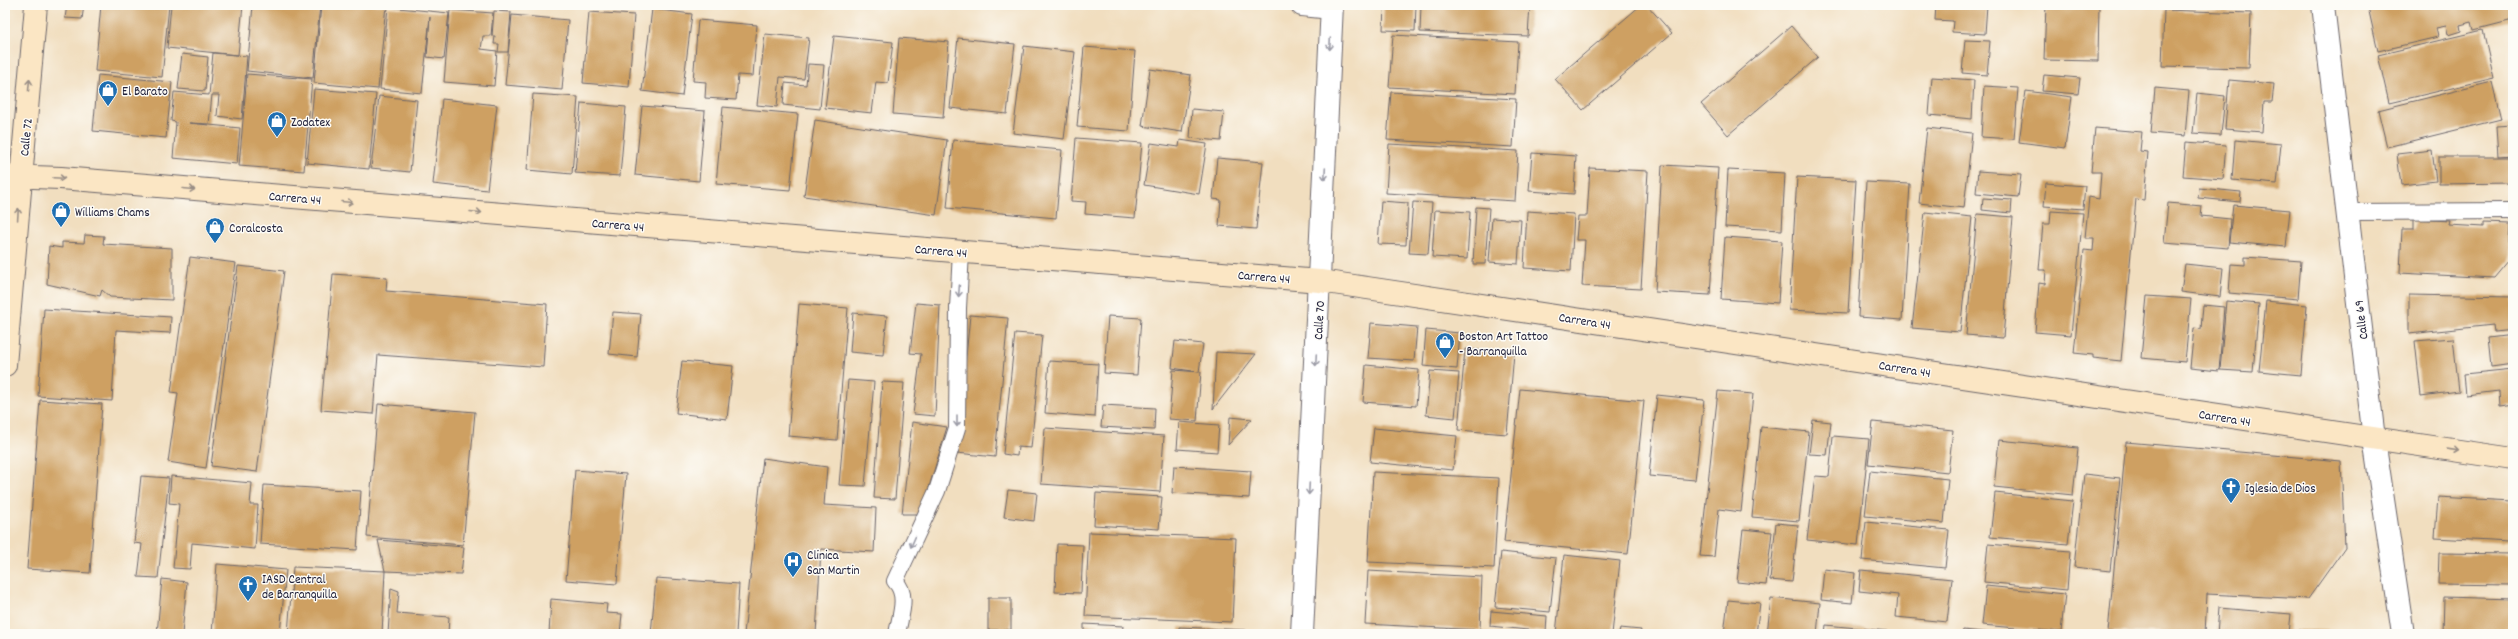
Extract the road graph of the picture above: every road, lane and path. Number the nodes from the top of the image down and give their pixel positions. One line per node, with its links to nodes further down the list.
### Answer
1 (36, 5): 5 (street, Calle 72, one-way to 1)
2 (1302, 5): 4 (street)
3 (2323, 5): 7 (street, Calle 69)
4 (1332, 6): 9 (street, Calle 70, one-way to 9)
5 (13, 176): 8 (street, Carrera 44, one-way to 8); 10 (street, Calle 72, one-way to 5)
6 (2513, 211): 7 (lane)
7 (2348, 212): 11 (street, Calle 69)
8 (961, 252): 9 (street, Carrera 44); 13 (lane, one-way to 13)
9 (1320, 281): 11 (street, Carrera 44); 14 (street, Calle 70, one-way to 14)
10 (5, 365)
11 (2374, 439): 12 (street, Carrera 44, one-way to 12); 15 (street, Calle 69)
12 (2513, 459)
13 (897, 634)
14 (1302, 634)
15 (2403, 634)

